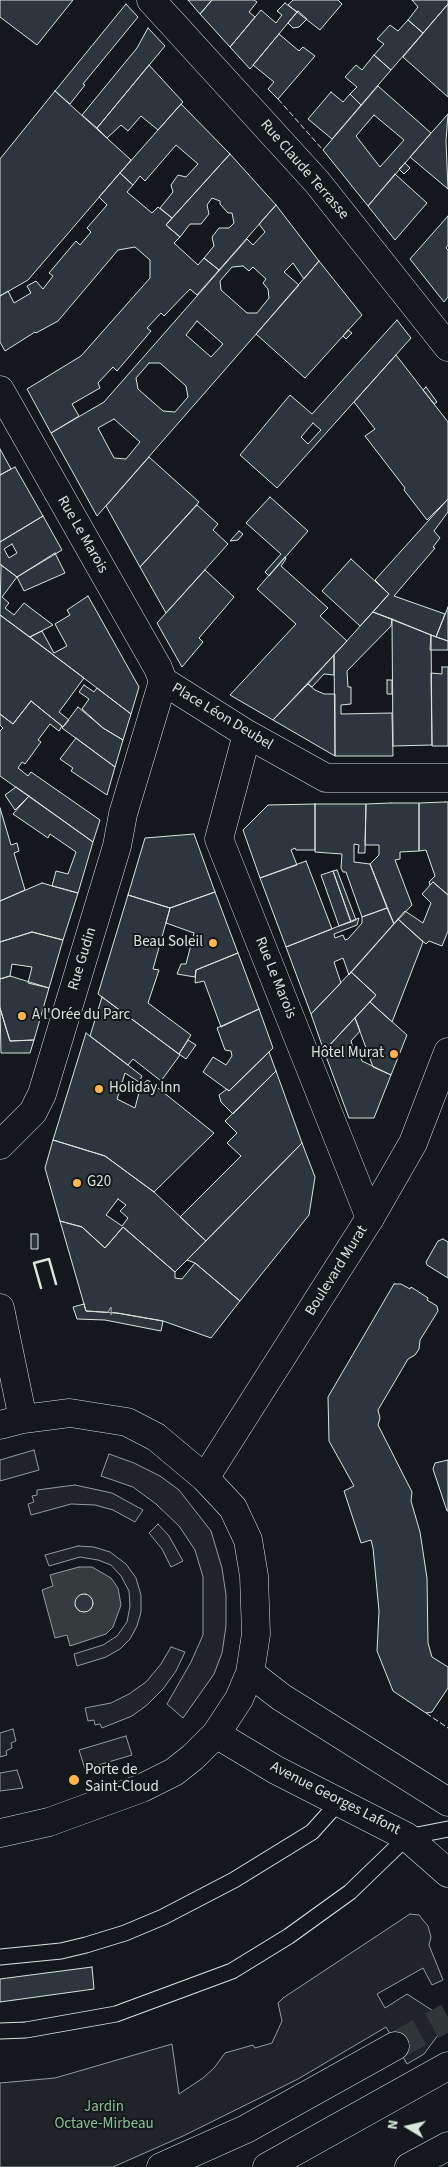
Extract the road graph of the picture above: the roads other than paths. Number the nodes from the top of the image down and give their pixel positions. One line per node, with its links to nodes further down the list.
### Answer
1 (151, 0): 2 (main road, Rue Claude Terrasse)
2 (448, 347)
3 (0, 390): 4 (main road, Rue Le Marois)
4 (163, 681): 5 (main road, Place Léon Deubel); 7 (main road, Place Léon Deubel)
5 (247, 734): 6 (main road, Place Léon Deubel); 10 (main road, Rue Le Marois)
6 (448, 778)
7 (117, 846): 9 (main road, Rue Gudin)
8 (448, 1052): 10 (main road, Boulevard Murat)
9 (0, 1145)
10 (370, 1218): 13 (main road, Boulevard Murat)
11 (0, 1308): 12 (main road)
12 (11, 1422): 13 (main road)
13 (206, 1478): 14 (main road)
14 (250, 1673): 15 (main road); 17 (main road)
15 (216, 1734): 16 (main road, Avenue Georges Lafont); 19 (main road)
16 (339, 1802): 20 (main road, Avenue Georges Lafont); 22 (lane)
17 (448, 1802)
18 (448, 1830): 20 (lane)
19 (0, 1833)
20 (407, 1837): 21 (main road, Avenue Georges Lafont); 23 (lane)
21 (448, 1873)
22 (0, 1957)
23 (0, 2031)
24 (395, 2046): 27 (main road)
25 (448, 2066): 28 (main road)
26 (448, 2146): 29 (main road)
27 (161, 2167)
28 (268, 2167)
29 (409, 2167)

